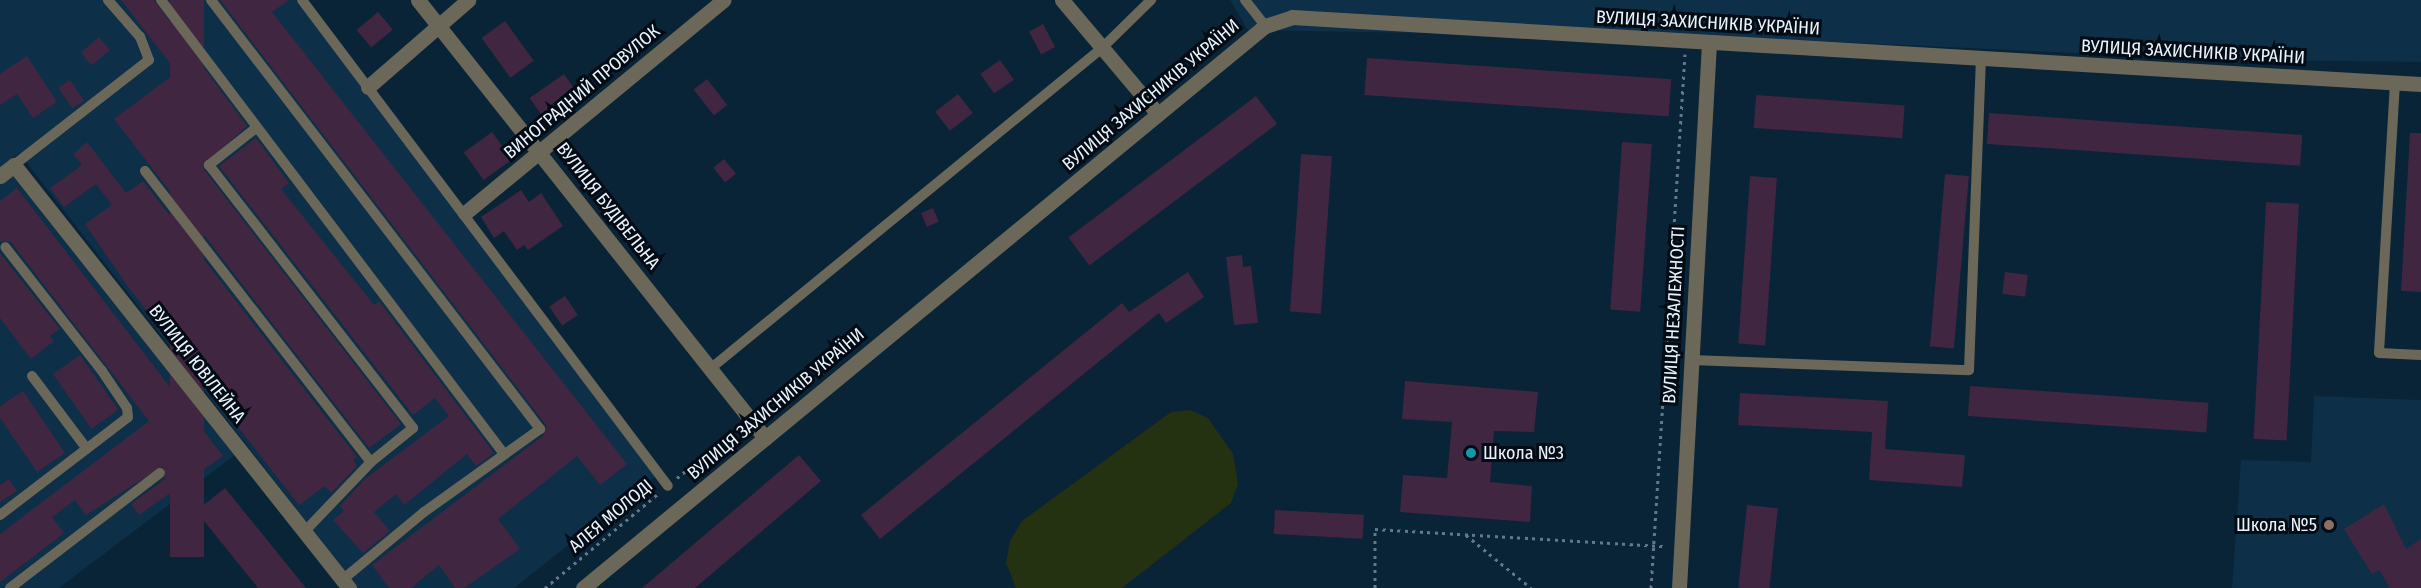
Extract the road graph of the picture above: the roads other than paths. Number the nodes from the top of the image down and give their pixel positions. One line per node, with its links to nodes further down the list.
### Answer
1 (108, 0): 22 (lane)
2 (161, 0): 20 (lane)
3 (211, 0): 33 (lane)
4 (302, 0): 18 (lane)
5 (418, 0): 11 (street, ВУЛИЦЯ БУДІВЕЛЬНА)
6 (468, 0): 11 (street)
7 (723, 0): 21 (street, ВИНОГРАДНИЙ ПРОВУЛОК)
8 (1062, 0): 14 (street)
9 (1151, 0): 14 (lane)
10 (1245, 0): 12 (lane)
11 (439, 24): 18 (street); 21 (street, ВУЛИЦЯ БУДІВЕЛЬНА)
12 (1265, 26): 13 (street, ВУЛИЦЯ ЗАХИСНИКІВ УКРАЇНИ); 19 (street, ВУЛИЦЯ ЗАХИСНИКІВ УКРАЇНИ)
13 (1709, 43): 15 (street, ВУЛИЦЯ ЗАХИСНИКІВ УКРАЇНИ); 28 (street, ВУЛИЦЯ НЕЗАЛЕЖНОСТІ)
14 (1102, 48): 19 (street); 29 (lane)
15 (1981, 59): 16 (street, ВУЛИЦЯ ЗАХИСНИКІВ УКРАЇНИ); 28 (lane)
16 (2395, 83): 17 (street, ВУЛИЦЯ ЗАХИСНИКІВ УКРАЇНИ); 27 (lane)
17 (2421, 84)
18 (368, 87): 25 (lane)
19 (1158, 114): 31 (street, ВУЛИЦЯ ЗАХИСНИКІВ УКРАЇНИ)
20 (256, 128): 33 (lane); 34 (lane)
21 (540, 152): 25 (street, ВИНОГРАДНИЙ ПРОВУЛОК); 29 (street, ВУЛИЦЯ БУДІВЕЛЬНА)
22 (14, 165): 24 (street); 38 (street, ВУЛИЦЯ ЮВІЛЕЙНА)
23 (145, 171): 34 (lane)
24 (0, 176)
25 (465, 213): 36 (lane)
26 (5, 247): 32 (lane)
27 (2421, 355)
28 (1691, 360): 42 (street, ВУЛИЦЯ НЕЗАЛЕЖНОСТІ)
29 (710, 369): 31 (street, ВУЛИЦЯ БУДІВЕЛЬНА)
30 (32, 376): 32 (lane)
31 (765, 438): 41 (street, ВУЛИЦЯ ЗАХИСНИКІВ УКРАЇНИ)
32 (87, 449): 37 (lane)
33 (504, 454): 39 (lane)
34 (371, 462): 38 (lane)
35 (160, 473): 40 (lane)
36 (668, 486)
37 (0, 515)
38 (304, 532): 39 (street, ВУЛИЦЯ ЮВІЛЕЙНА)
39 (346, 584)
40 (10, 588)
41 (583, 588)
42 (1680, 588)

